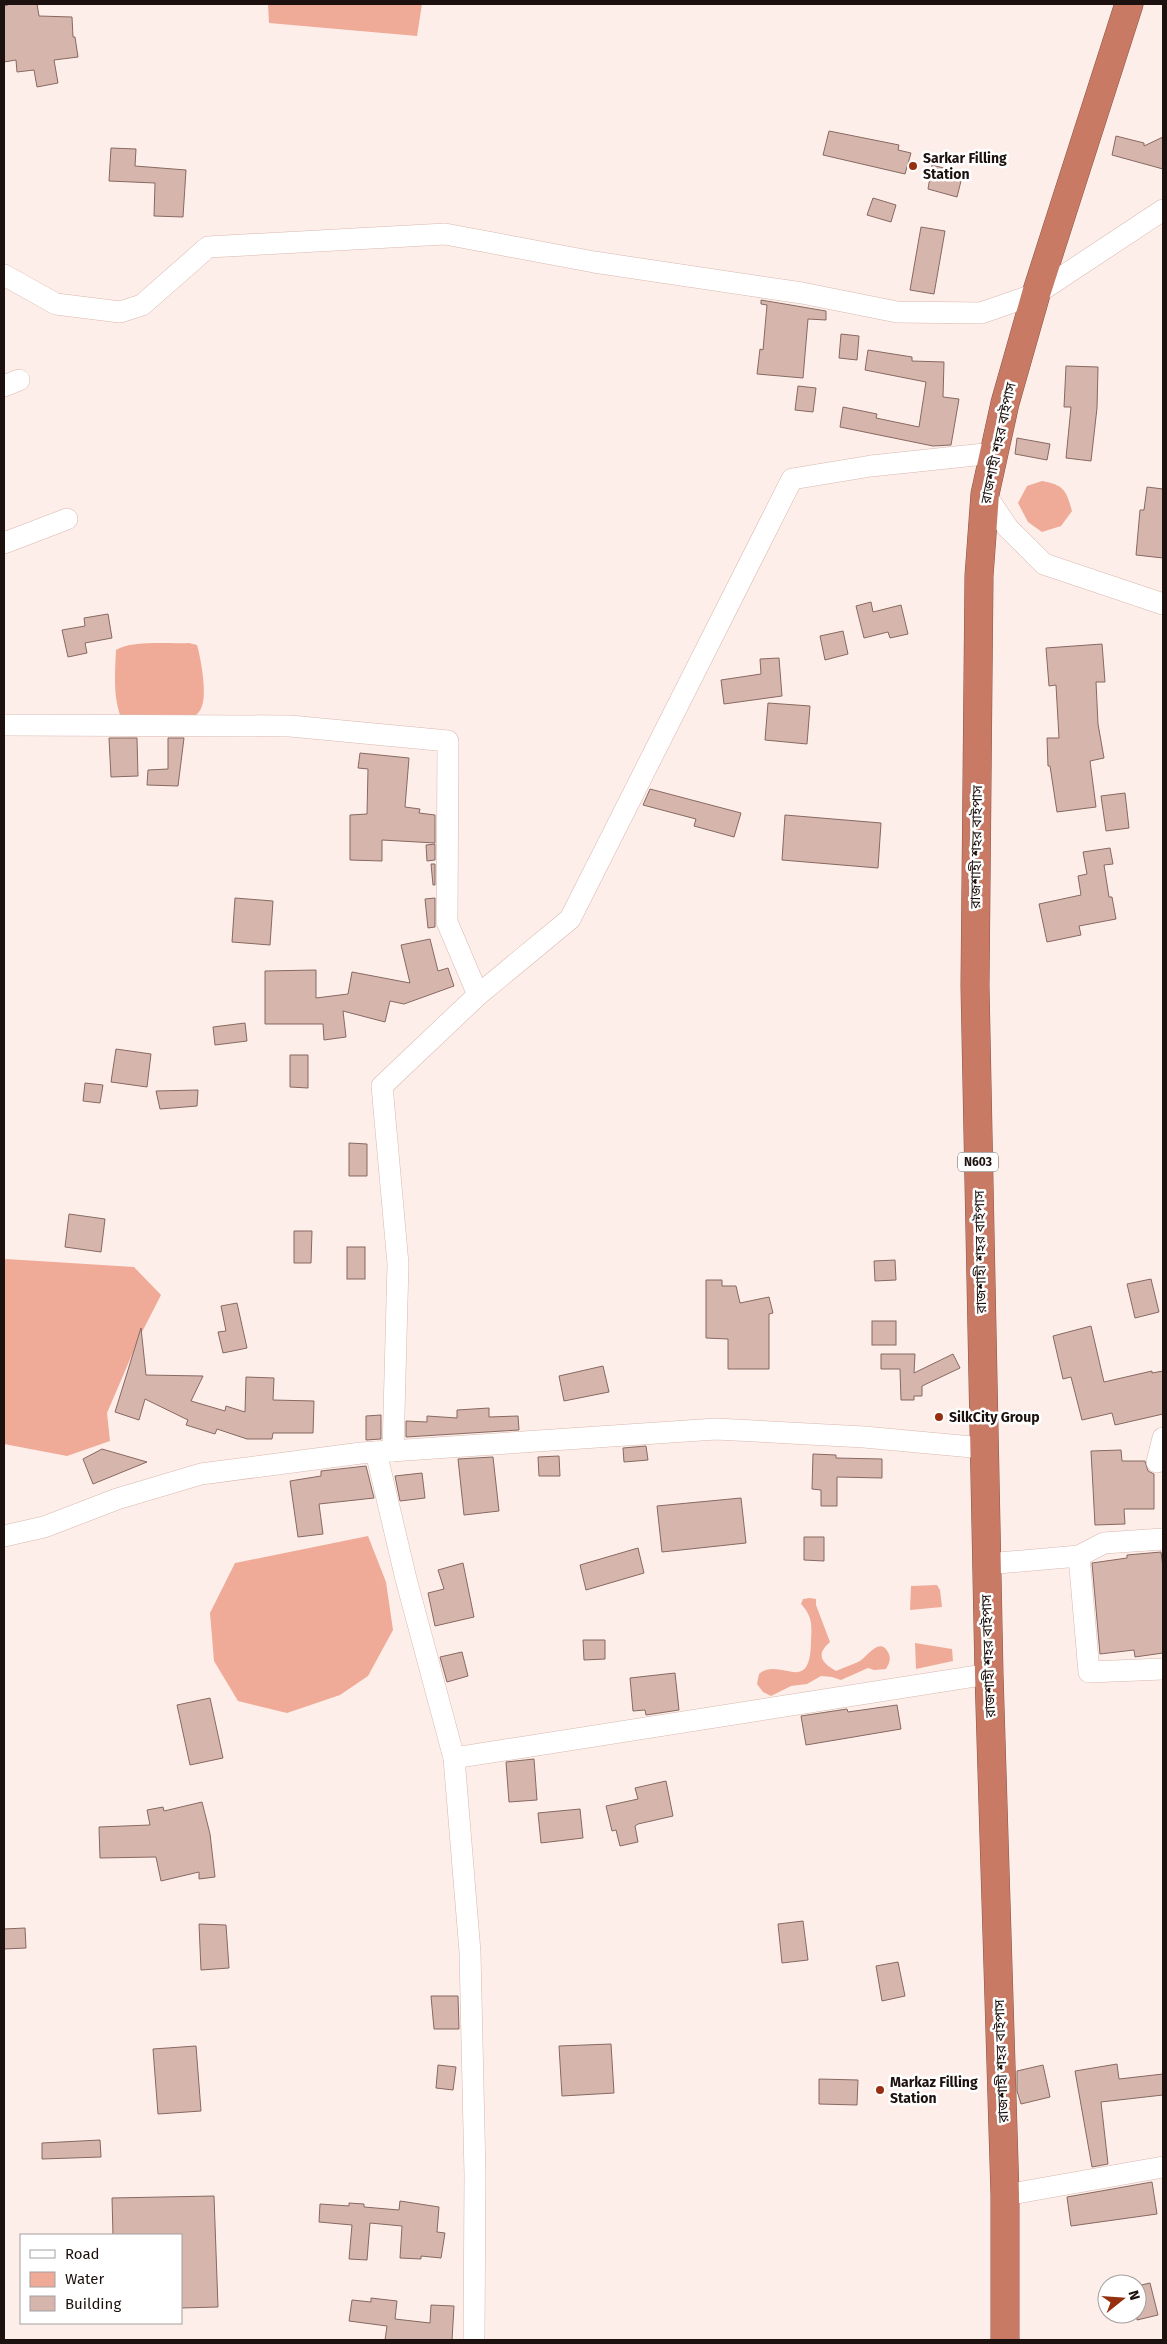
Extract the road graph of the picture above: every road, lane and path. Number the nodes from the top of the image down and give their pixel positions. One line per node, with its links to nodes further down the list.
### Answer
1 (1129, 4): 4 (highway, রাজশাহী শহর বাইপাস / N603)
2 (1163, 210): 4 (street)
3 (4, 275): 4 (street)
4 (1036, 294): 5 (highway, রাজশাহী শহর বাইপাস / N603)
5 (994, 453): 6 (highway, রাজশাহী শহর বাইপাস / N603); 11 (street)
6 (985, 494): 9 (street); 13 (highway, রাজশাহী শহর বাইপাস / N603)
7 (67, 519): 8 (street)
8 (4, 543)
9 (1163, 604)
10 (4, 725): 11 (street)
11 (478, 995): 14 (street)
12 (1163, 1438): 15 (street)
13 (983, 1448): 14 (street); 19 (highway, রাজশাহী শহর বাইপাস / N603)
14 (385, 1452): 16 (street); 22 (street)
15 (1157, 1462)
16 (4, 1536)
17 (1163, 1539): 18 (street)
18 (1079, 1556): 19 (street); 20 (street)
19 (986, 1564): 21 (highway, রাজশাহী শহর বাইপাস / N603)
20 (1163, 1669)
21 (989, 1674): 22 (street); 24 (highway, রাজশাহী শহর বাইপাস / N603)
22 (454, 1758): 25 (street)
23 (1163, 2167): 24 (street)
24 (1005, 2195): 26 (highway, রাজশাহী শহর বাইপাস / N603)
25 (474, 2340)
26 (1004, 2340)

